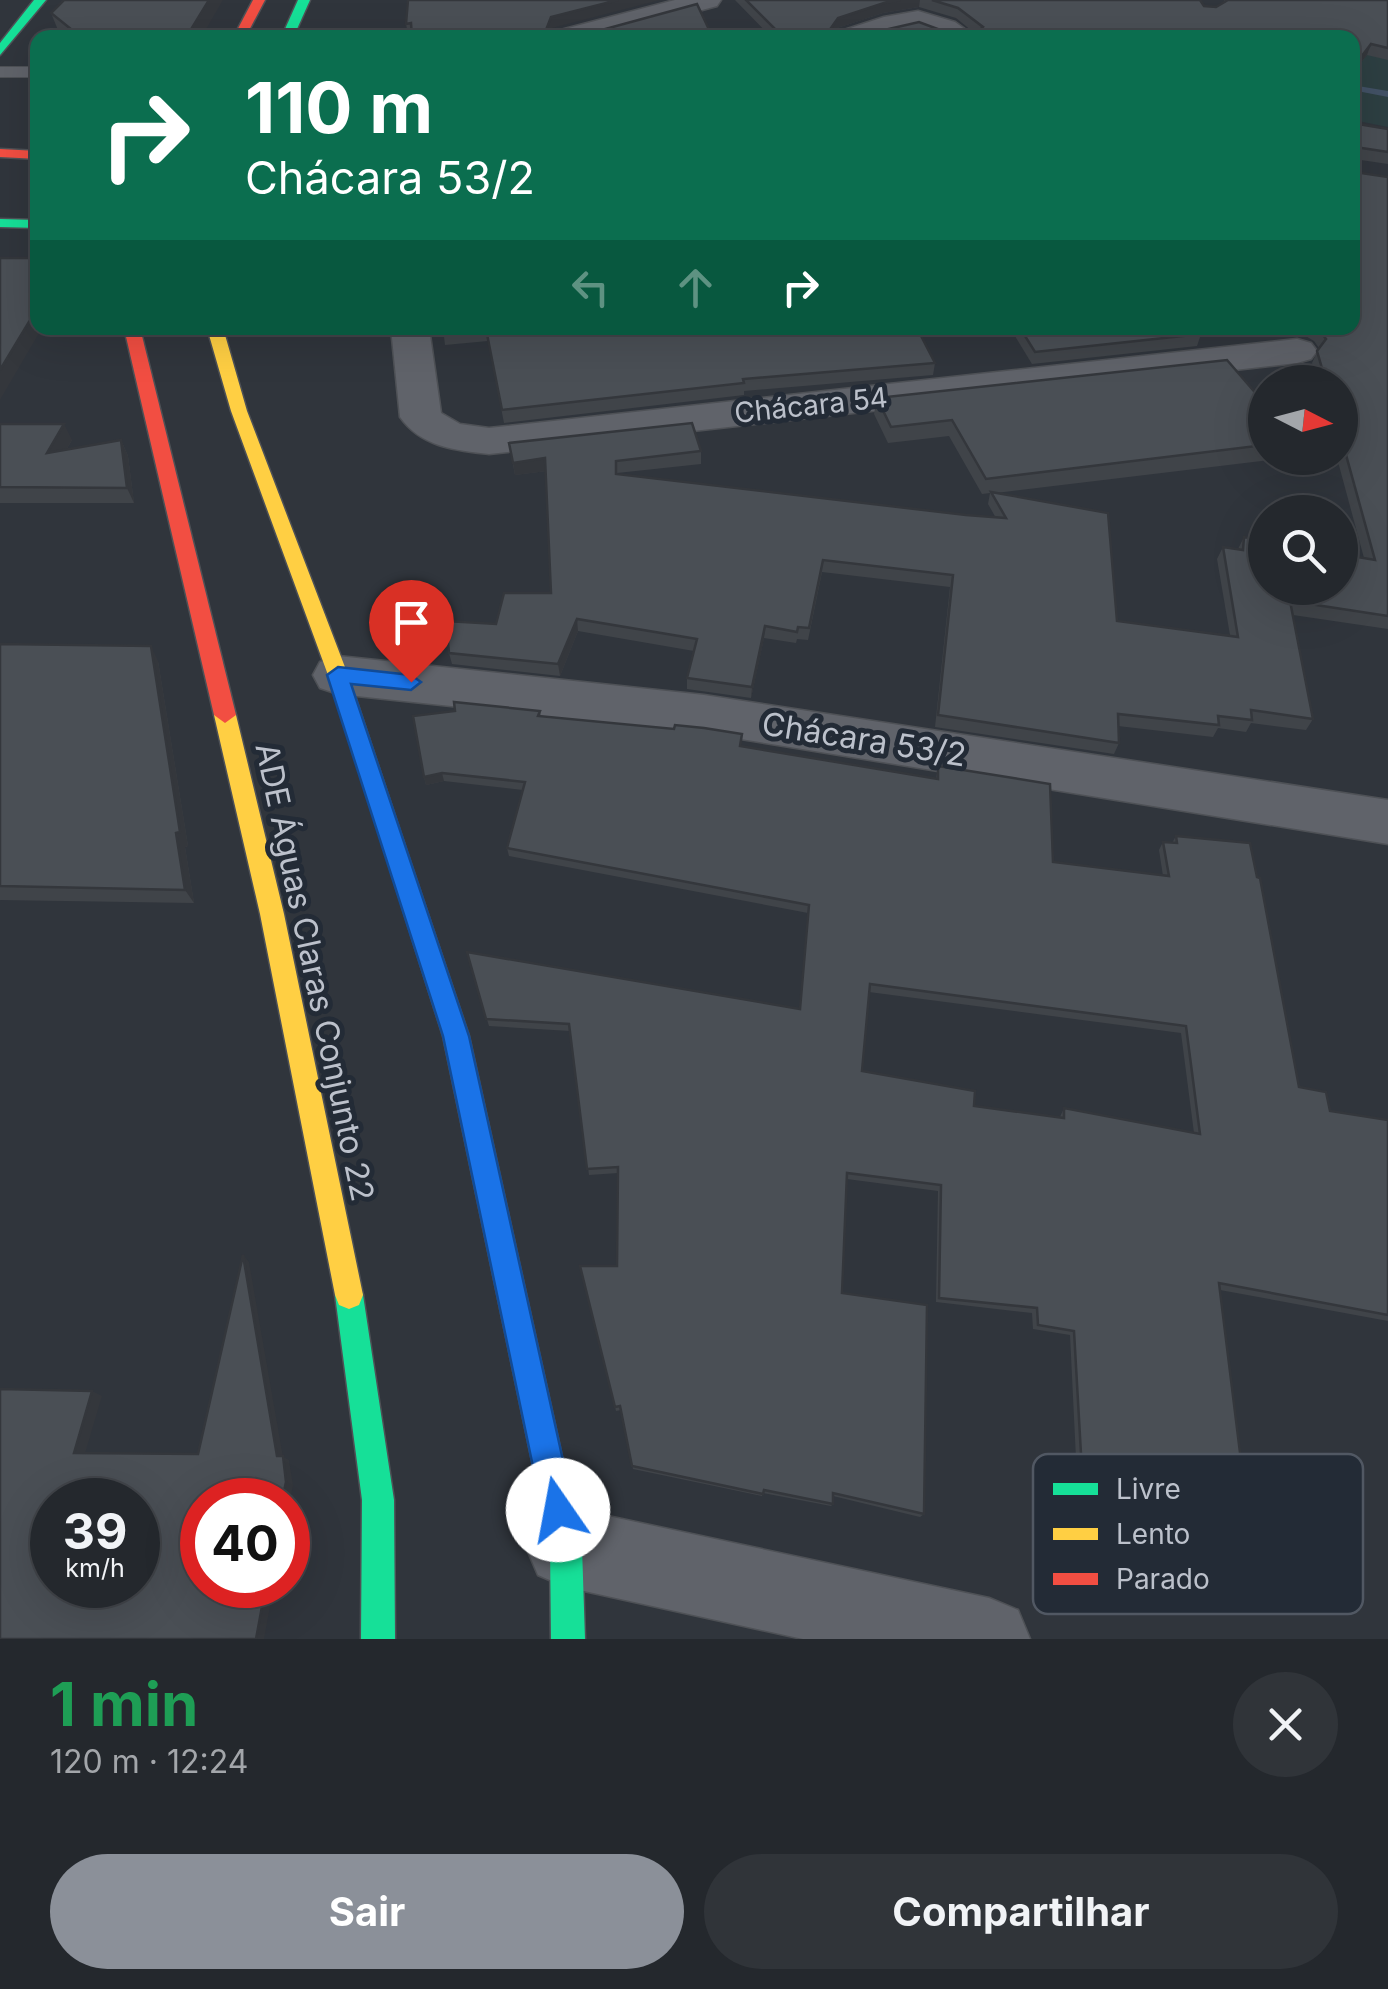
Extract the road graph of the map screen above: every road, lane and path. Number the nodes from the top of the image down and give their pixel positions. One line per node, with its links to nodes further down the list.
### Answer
1 (40, 0): 10 (street)
2 (259, 0): 5 (street)
3 (304, 0): 6 (street)
4 (707, 0): 7 (street)
5 (243, 30)
6 (291, 30)
7 (593, 30)
8 (873, 30): 9 (street)
9 (951, 30)
10 (0, 51)
11 (0, 72): 12 (lane)
12 (30, 72)
13 (0, 153): 14 (street)
14 (30, 155)
15 (0, 223): 16 (street)
16 (30, 224)
17 (134, 335): 24 (street, ADE Águas Claras Conjunto 22)
18 (217, 335): 21 (street)
19 (411, 335): 20 (street, Chácara 54)
20 (1297, 351)
21 (338, 675): 22 (street, Chácara 53/2); 23 (street)
22 (1388, 822)
23 (566, 1547): 25 (street); 26 (street)
24 (378, 1639)
25 (568, 1639)
26 (989, 1639)

